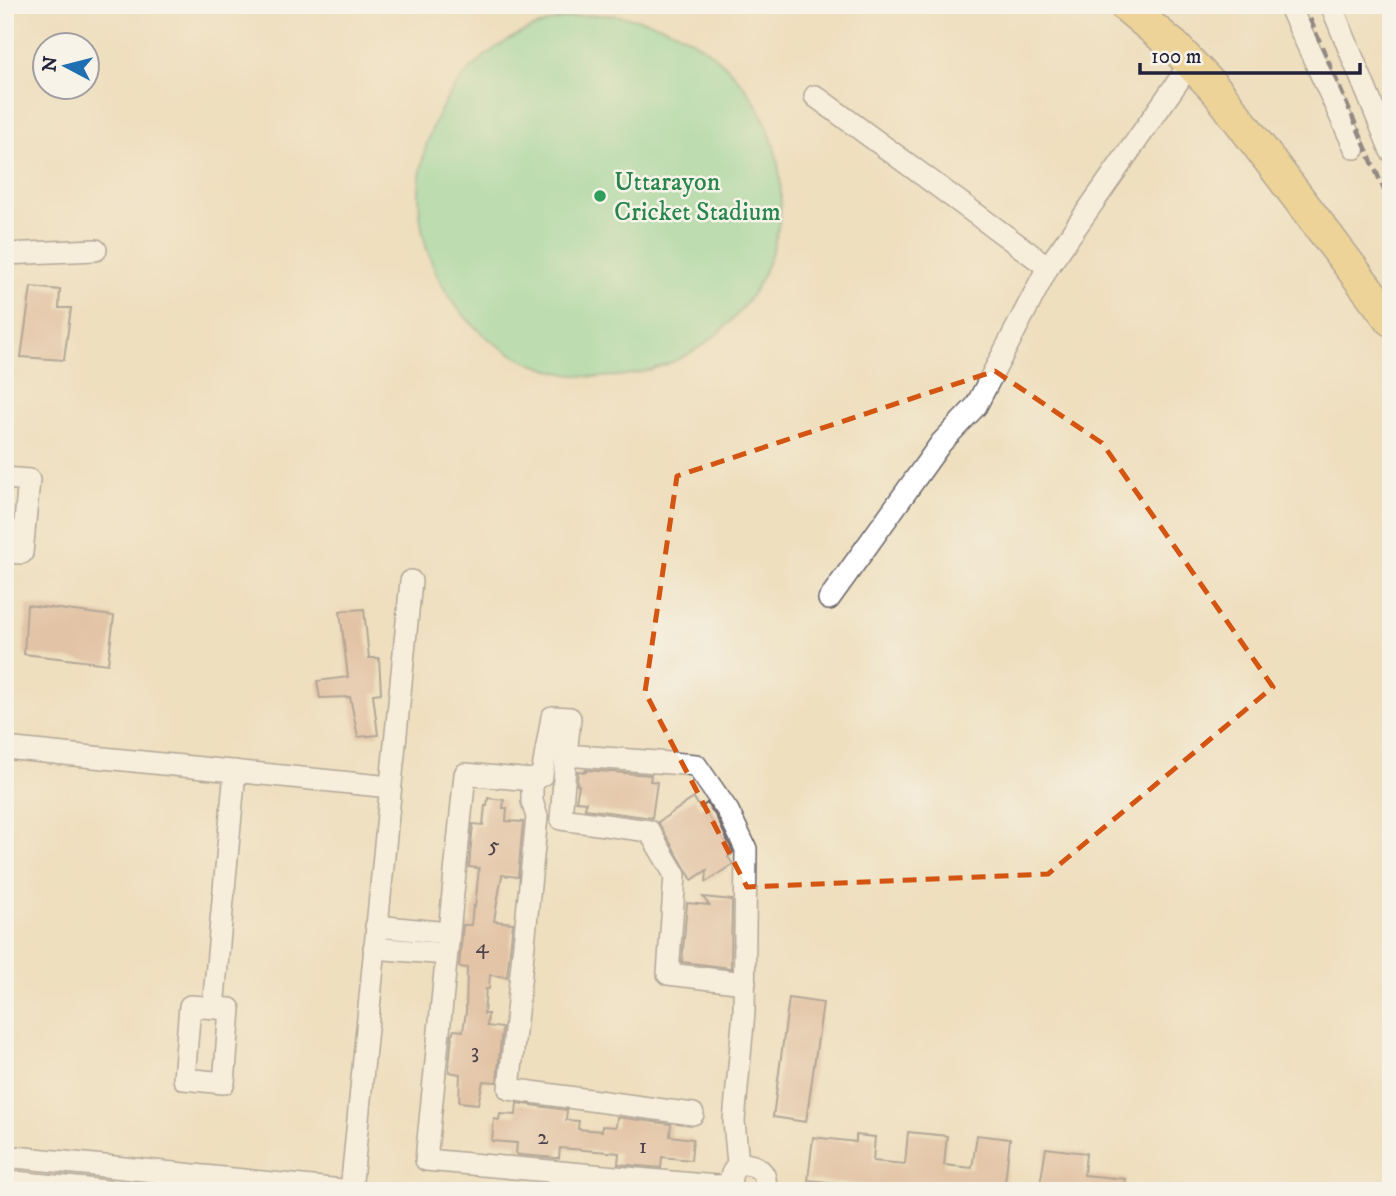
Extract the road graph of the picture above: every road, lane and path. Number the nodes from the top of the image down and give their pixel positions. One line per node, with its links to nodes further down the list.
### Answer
1 (1125, 5): 4 (highway)
2 (1289, 5): 6 (street)
3 (1331, 5): 7 (street)
4 (1191, 64): 10 (street); 11 (highway)
5 (815, 96): 10 (street)
6 (1355, 148)
7 (1391, 151)
8 (96, 250): 9 (street)
9 (5, 254)
10 (1048, 267): 15 (street)
11 (1391, 320)
12 (5, 478): 13 (street)
13 (5, 552)
14 (411, 581): 20 (street)
15 (829, 598)
16 (5, 748): 18 (street)
17 (566, 755): 19 (street); 24 (street); 24 (street)
18 (235, 771): 20 (street); 25 (street)
19 (531, 780): 22 (street); 26 (street)
20 (390, 787): 21 (street)
21 (376, 926): 22 (street); 23 (street)
22 (447, 943): 23 (street); 30 (street)
23 (374, 948): 32 (street)
24 (745, 983): 28 (street)
25 (213, 1008)
26 (693, 1114)
27 (5, 1157): 32 (street)
28 (738, 1164): 30 (street); 33 (street)
29 (5, 1181): 31 (street)
30 (731, 1188)
31 (107, 1191)
32 (351, 1191)
33 (764, 1191)

